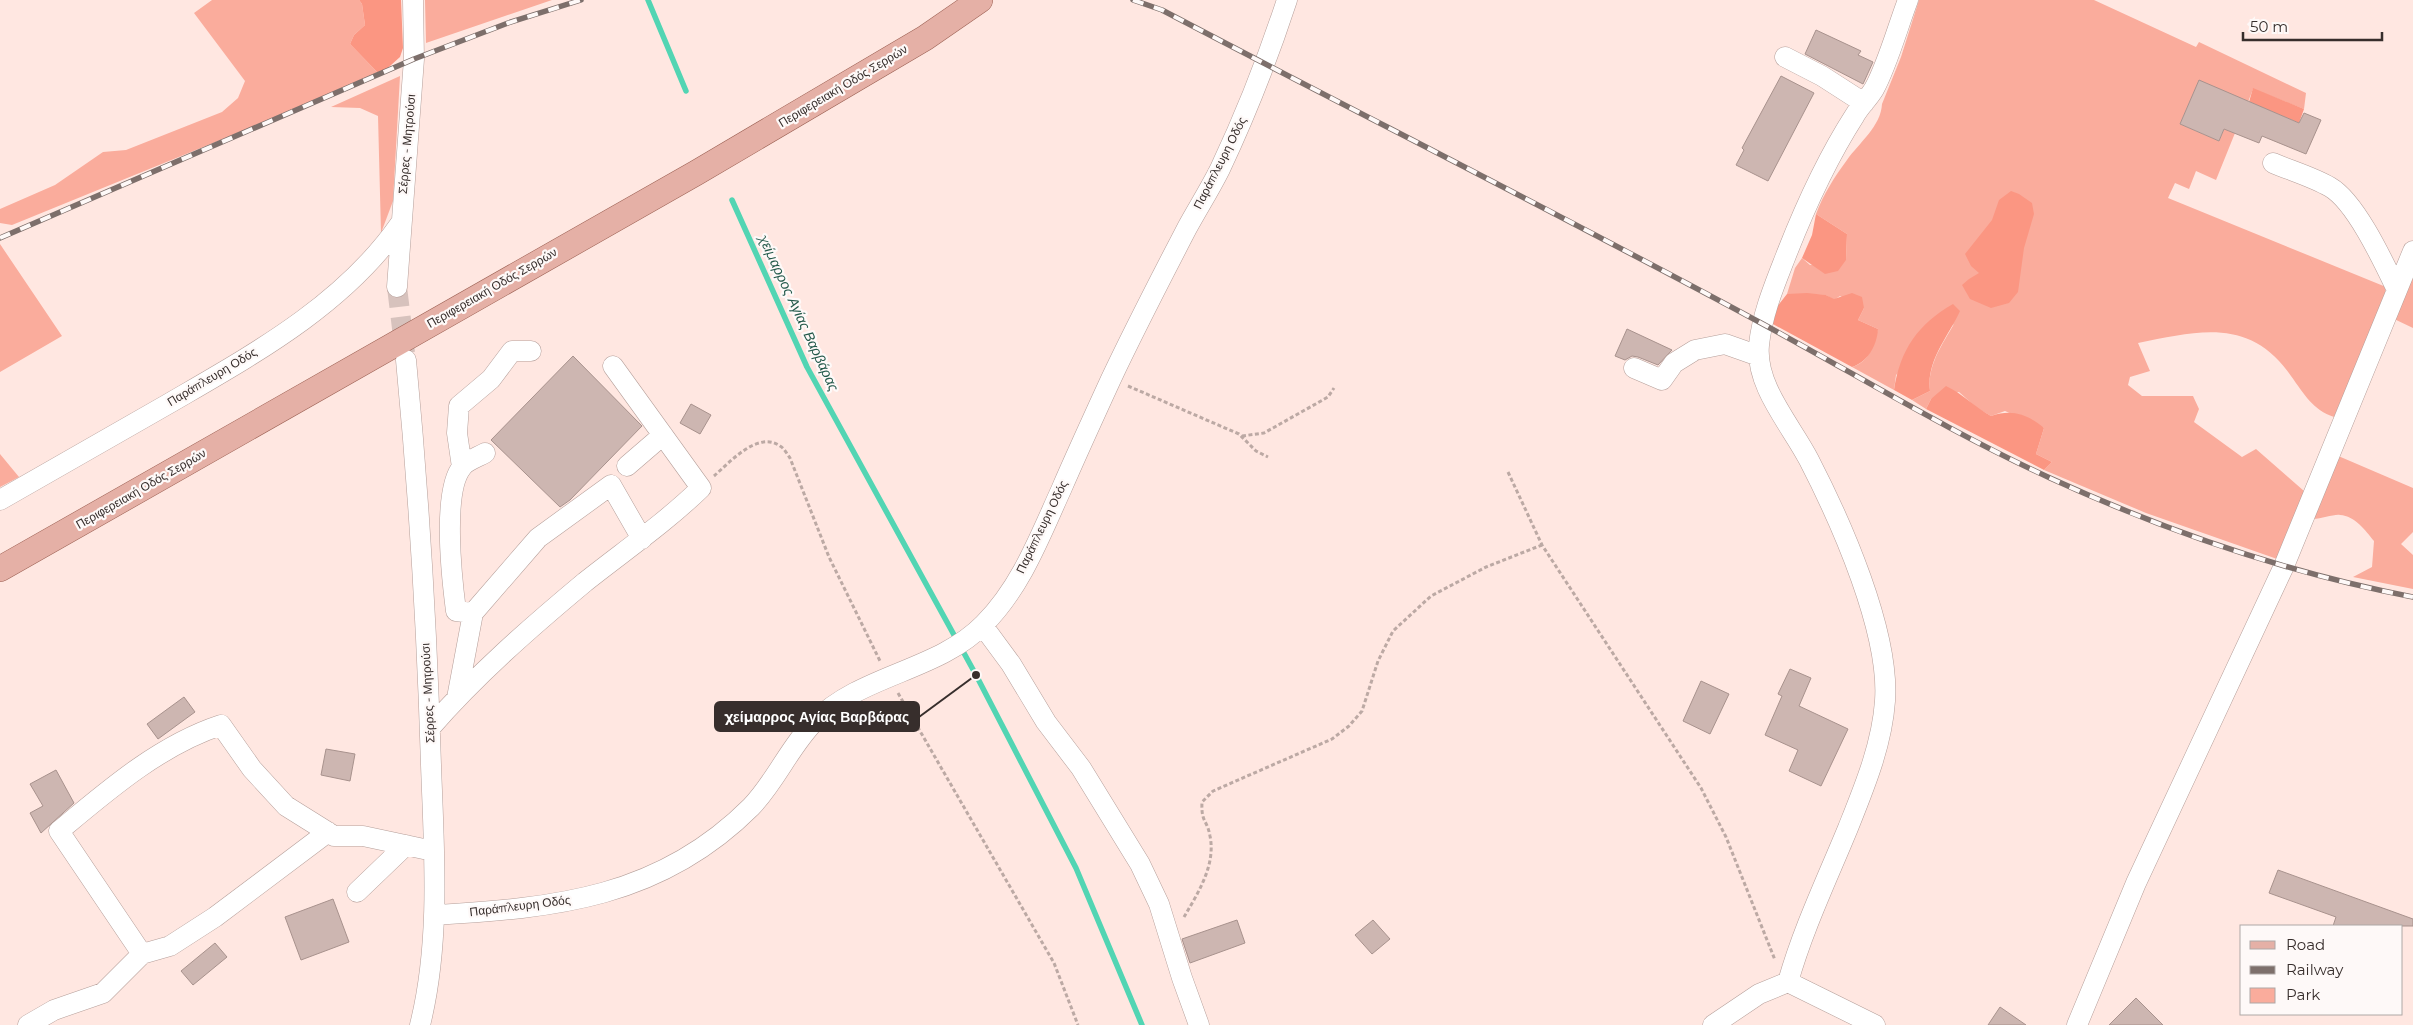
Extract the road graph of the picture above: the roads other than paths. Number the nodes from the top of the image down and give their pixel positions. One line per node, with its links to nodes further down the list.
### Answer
1 (413, 0): 8 (street, Σέρρες - Μητρούσι)
2 (980, 0): 23 (main road, Περιφερειακή Οδός Σερρών)
3 (1287, 0): 25 (street, Παράπλευρη Οδός)
4 (1908, 0): 6 (street)
5 (1785, 57): 6 (street)
6 (1864, 103): 13 (street)
7 (2273, 164): 11 (street)
8 (400, 224): 10 (street, Σέρρες - Μητρούσι); 21 (street, Παράπλευρη Οδός)
9 (2413, 251): 11 (street)
10 (397, 287)
11 (2397, 290): 40 (street)
12 (531, 351): 19 (street)
13 (1759, 356): 16 (street); 34 (street)
14 (406, 360): 27 (street, Σέρρες - Μητρούσι)
15 (613, 366): 17 (street)
16 (1634, 368)
17 (663, 435): 20 (street); 22 (street)
18 (485, 453): 19 (street)
19 (462, 466): 24 (street)
20 (627, 466)
21 (0, 500)
22 (642, 539): 24 (street); 26 (street)
23 (0, 569)
24 (473, 613): 26 (street)
25 (976, 631): 32 (street, Παράπλευρη Οδός); 37 (street)
26 (457, 698): 27 (street)
27 (430, 728): 30 (street, Σέρρες - Μητρούσι)
28 (328, 832): 29 (street); 33 (street); 33 (street)
29 (406, 845): 30 (street); 31 (street)
30 (434, 851): 32 (street, Σέρρες - Μητρούσι)
31 (357, 892)
32 (434, 915): 36 (street, Σέρρες - Μητρούσι)
33 (142, 954): 35 (street)
34 (1788, 982): 38 (street); 39 (street)
35 (28, 1025)
36 (420, 1025)
37 (1199, 1025)
38 (1713, 1025)
39 (1875, 1025)
40 (2077, 1025)

